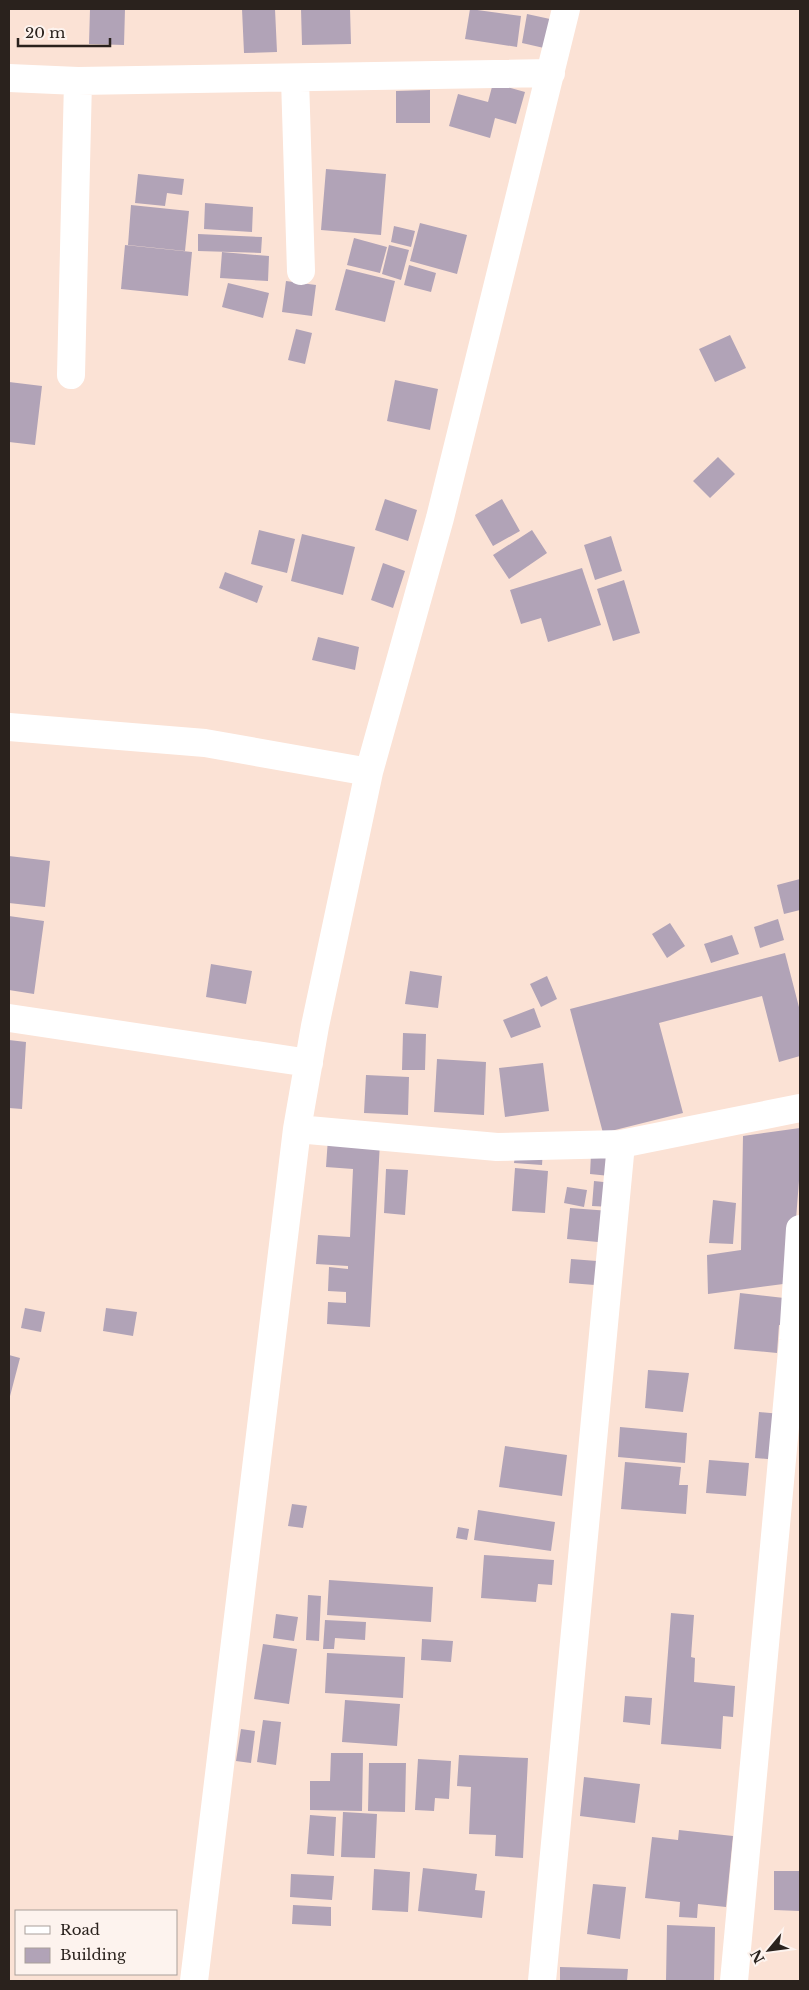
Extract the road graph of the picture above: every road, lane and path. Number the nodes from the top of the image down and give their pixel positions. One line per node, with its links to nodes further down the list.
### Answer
1 (566, 9): 2 (street)
2 (550, 73): 4 (street); 9 (street)
3 (9, 78): 5 (street)
4 (296, 78): 5 (street); 6 (street)
5 (78, 81): 7 (street)
6 (301, 271)
7 (71, 375)
8 (9, 727): 9 (street)
9 (369, 772): 11 (street)
10 (9, 1018): 11 (street)
11 (308, 1063): 13 (street)
12 (800, 1108): 14 (street)
13 (297, 1129): 14 (street); 16 (street)
14 (621, 1144): 17 (street)
15 (800, 1229): 18 (street)
16 (194, 1981)
17 (542, 1981)
18 (734, 1981)

